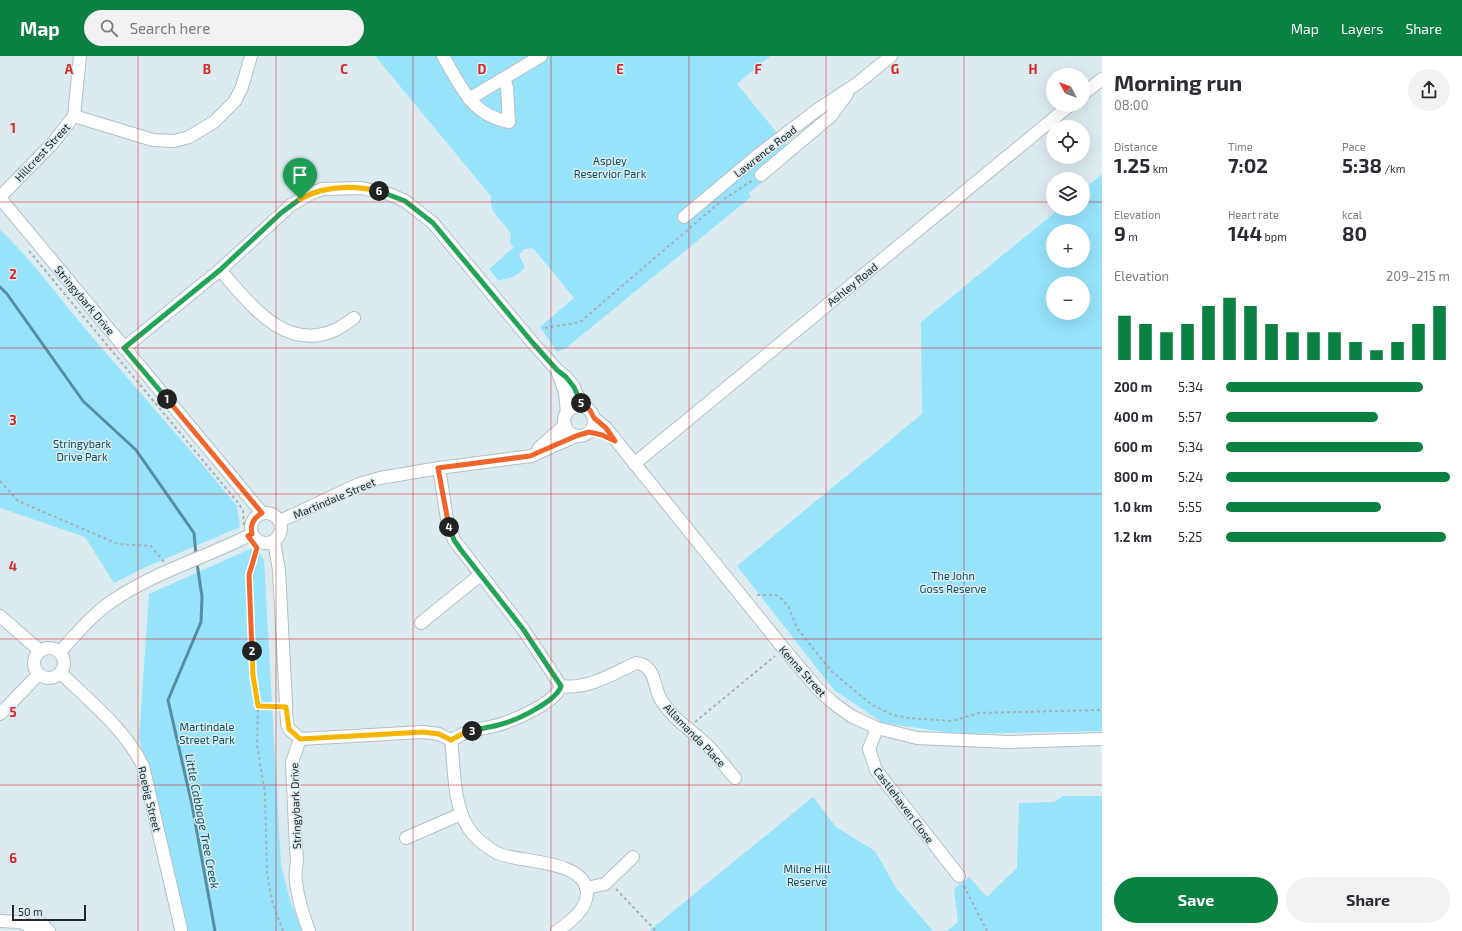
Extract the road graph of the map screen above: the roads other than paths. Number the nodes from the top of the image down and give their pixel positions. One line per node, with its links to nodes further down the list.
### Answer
1 (80, 56): 12 (street, Hillcrest Street)
2 (251, 56): 12 (street)
3 (443, 56): 10 (street)
4 (541, 56): 6 (street)
5 (891, 56): 9 (street, Lawrence Road)
6 (504, 78): 10 (street); 10 (street)
7 (1102, 78): 8 (street)
8 (1090, 88)
9 (850, 89): 13 (street, Lawrence Road); 15 (street, Lawrence Road)
10 (469, 99)
11 (1061, 112): 28 (street, Ashley Road)
12 (74, 116): 14 (street, Hillcrest Street)
13 (761, 175)
14 (0, 197): 18 (street, Stringybark Drive)
15 (684, 217)
16 (220, 270): 17 (street); 18 (street, Kenna Street); 19 (street, Kenna Street)
17 (354, 318)
18 (124, 348): 30 (street, Stringybark Drive)
19 (557, 370): 20 (street, Kenna Street); 21 (street, Kenna Street)
20 (582, 406): 21 (street); 22 (street, Kenna Street)
21 (567, 412): 23 (street, Kenna Street)
22 (594, 418): 24 (street); 26 (street, Kenna Street)
23 (565, 425): 25 (street); 27 (street)
24 (589, 432): 25 (street); 26 (street, Kenna Street)
25 (576, 436): 27 (street, Martindale Street)
26 (615, 441): 28 (street, Kenna Street)
27 (530, 456): 29 (street, Martindale Street)
28 (634, 464): 43 (street, Kenna Street)
29 (438, 468): 31 (street, Martindale Street); 34 (street)
30 (262, 513): 31 (street, Stringybark Drive); 32 (street)
31 (280, 521): 33 (street)
32 (250, 535): 33 (street); 38 (street)
33 (274, 542): 44 (street)
34 (480, 575): 36 (street); 41 (street)
35 (0, 616): 37 (street)
36 (421, 623)
37 (40, 651): 38 (street); 40 (street)
38 (60, 652): 39 (street)
39 (61, 673): 40 (street); 55 (street, Roebig Street)
40 (39, 674): 42 (street)
41 (561, 686): 46 (street); 47 (street, Allamanda Place)
42 (0, 714)
43 (877, 728): 45 (street, Kenna Street); 51 (street, Castlehaven Close)
44 (300, 739): 46 (street); 57 (street, Stringybark Drive)
45 (1102, 739)
46 (451, 740): 48 (street)
47 (735, 778)
48 (461, 814): 49 (street); 52 (street)
49 (406, 838)
50 (633, 857): 52 (street)
51 (958, 876)
52 (586, 888): 58 (street)
53 (0, 921): 54 (street)
54 (32, 929): 56 (street)
55 (181, 929)
56 (49, 931)
57 (309, 931)
58 (557, 931)

